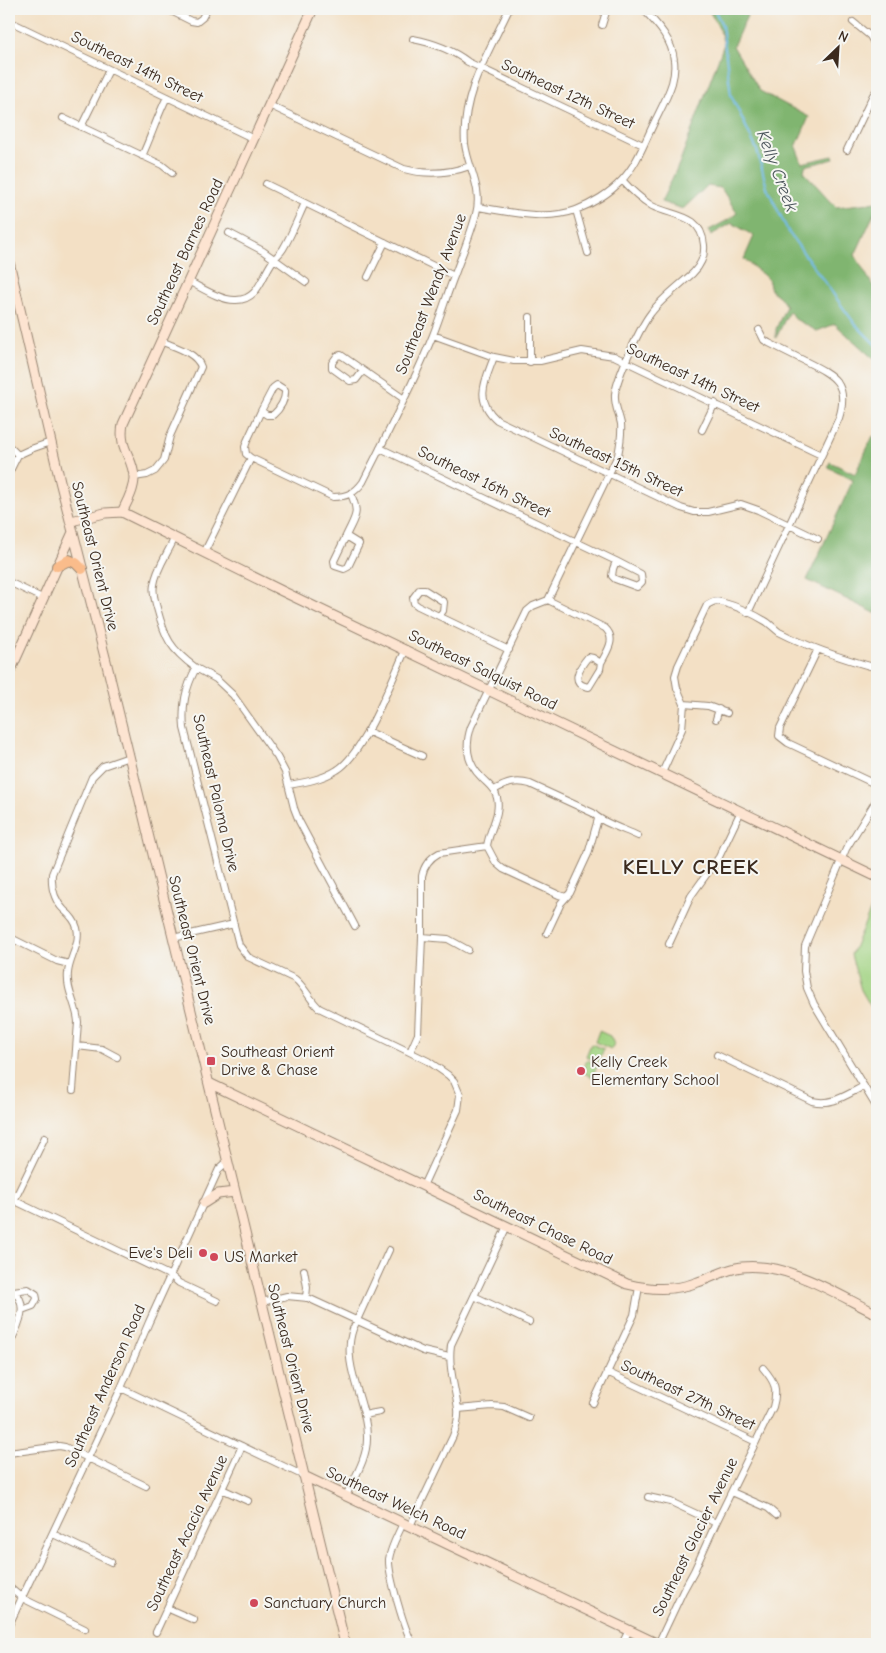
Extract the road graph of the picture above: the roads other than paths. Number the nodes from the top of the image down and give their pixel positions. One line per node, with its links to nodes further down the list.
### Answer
1 (207, 9): 6 (street)
2 (313, 9): 16 (street, Southeast Barnes Road)
3 (509, 9): 12 (street, Southeast Wendy Avenue)
4 (609, 9): 9 (street)
5 (643, 9): 20 (street)
6 (168, 10)
7 (9, 21): 13 (street, Southeast 14th Street)
8 (853, 22): 11 (street)
9 (602, 25)
10 (413, 39): 12 (street, Southeast 12th Street)
11 (877, 48)
12 (481, 68): 20 (street, Southeast 12th Street); 23 (street, Southeast Wendy Avenue)
13 (109, 70): 15 (street, Southeast 14th Street); 18 (street)
14 (877, 90): 21 (street)
15 (167, 97): 19 (street, Southeast 14th Street); 22 (street)
16 (269, 105): 19 (street, Southeast Barnes Road); 23 (street)
17 (63, 118): 18 (street)
18 (81, 127): 22 (street)
19 (254, 139): 37 (street, Southeast Barnes Road)
20 (643, 145): 25 (street)
21 (847, 150)
22 (142, 156): 24 (street)
23 (470, 166): 28 (street, Southeast Wendy Avenue)
24 (172, 173)
25 (622, 180): 29 (street); 44 (street)
26 (266, 184): 27 (street)
27 (305, 203): 31 (street); 33 (street)
28 (478, 207): 29 (street); 35 (street, Southeast Wendy Avenue)
29 (576, 210): 32 (street)
30 (229, 233): 33 (street)
31 (385, 242): 35 (street); 36 (street)
32 (588, 253)
33 (274, 260): 37 (street); 38 (street)
34 (9, 262): 51 (street, Southeast Orient Drive)
35 (454, 276): 41 (street, Southeast Wendy Avenue)
36 (368, 277)
37 (188, 281): 42 (street, Southeast Barnes Road)
38 (306, 282)
39 (530, 317): 45 (street)
40 (759, 330): 55 (street)
41 (433, 335): 43 (street, Southeast 14th Street); 47 (street, Southeast Wendy Avenue)
42 (161, 341): 59 (street, Southeast Barnes Road); 59 (street)
43 (494, 358): 45 (street, Southeast 14th Street); 58 (street, Southeast 15th Street)
44 (627, 360): 45 (street, Southeast 14th Street); 48 (street, Southeast 14th Street); 58 (street)
45 (530, 362)
46 (363, 371): 46 (street); 47 (street)
47 (404, 399): 53 (street, Southeast Wendy Avenue)
48 (715, 403): 50 (street); 55 (street, Southeast 14th Street)
49 (261, 411): 49 (street); 56 (street)
50 (702, 430)
51 (51, 442): 54 (street); 62 (street, Southeast Orient Drive)
52 (11, 448): 54 (street)
53 (380, 448): 60 (street, Southeast Wendy Avenue); 68 (street, Southeast 16th Street)
54 (18, 455): 57 (street)
55 (821, 455): 63 (street)
56 (251, 458): 60 (street); 69 (street)
57 (9, 473)
58 (609, 474): 63 (street, Southeast 15th Street); 68 (street)
59 (134, 477): 61 (street)
60 (352, 494): 65 (street)
61 (122, 512): 62 (street); 66 (street, Southeast Salquist Road)
62 (71, 521): 64 (street, Southeast Orient Drive)
63 (789, 525): 67 (street, Southeast 15th Street); 76 (street)
64 (73, 532): 71 (street); 72 (street, Southeast Orient Drive)
65 (346, 536): 65 (street)
66 (174, 539): 69 (street, Southeast Salquist Road); 82 (street)
67 (818, 539)
68 (576, 542): 70 (street, Southeast 16th Street); 75 (street)
69 (204, 553): 78 (street, Southeast Salquist Road)
70 (616, 561): 70 (street, Southeast 16th Street)
71 (57, 566): 72 (main road); 74 (street)
72 (82, 569): 92 (street, Southeast Orient Drive)
73 (9, 582): 74 (street)
74 (42, 598): 84 (street)
75 (548, 600): 80 (street); 81 (street)
76 (748, 613): 79 (street); 86 (street)
77 (439, 616): 77 (street); 80 (street)
78 (406, 649): 85 (street, Southeast Salquist Road); 90 (street)
79 (818, 649): 83 (street); 95 (street)
80 (509, 650): 85 (street)
81 (601, 663): 81 (street)
82 (196, 668): 94 (street); 105 (street, Southeast Paloma Drive)
83 (877, 668)
84 (9, 674)
85 (490, 690): 93 (street, Southeast Salquist Road); 96 (street)
86 (684, 704): 87 (street); 93 (street)
87 (719, 709): 88 (street); 89 (street)
88 (727, 713)
89 (716, 718)
90 (367, 731): 91 (street); 94 (street)
91 (422, 756)
92 (129, 757): 110 (street, Southeast Orient Drive); 113 (street)
93 (662, 773): 98 (street, Southeast Salquist Road)
94 (290, 785): 106 (street)
95 (877, 785)
96 (494, 790): 99 (street); 101 (street)
97 (877, 799): 102 (street)
98 (741, 811): 102 (street, Southeast Salquist Road); 111 (street)
99 (598, 819): 100 (street); 104 (street)
100 (638, 836)
101 (487, 846): 104 (street); 108 (street)
102 (842, 860): 103 (street, Southeast Salquist Road); 119 (street)
103 (877, 877)
104 (566, 897): 107 (street)
105 (234, 924): 110 (street); 115 (street, Southeast Paloma Drive)
106 (355, 926)
107 (547, 933)
108 (422, 937): 112 (street); 115 (street)
109 (9, 938): 113 (street)
110 (174, 938): 118 (street, Southeast Orient Drive)
111 (669, 944)
112 (468, 950)
113 (69, 964): 114 (street)
114 (77, 1046): 117 (street); 120 (street)
115 (410, 1052): 124 (street)
116 (717, 1055): 119 (street)
117 (117, 1056)
118 (209, 1083): 123 (street, Southeast Orient Drive); 124 (street, Southeast Chase Road)
119 (864, 1086): 121 (street)
120 (73, 1090)
121 (877, 1108)
122 (45, 1137): 126 (street)
123 (228, 1161): 125 (street, Southeast Orient Drive); 127 (street, Southeast Anderson Road)
124 (423, 1186): 128 (street, Southeast Chase Road)
125 (235, 1192): 127 (street); 137 (street, Southeast Orient Drive)
126 (12, 1200): 131 (street)
127 (204, 1203): 131 (street, Southeast Anderson Road)
128 (507, 1226): 132 (street, Southeast Chase Road); 134 (street)
129 (389, 1250): 140 (street)
130 (304, 1270): 135 (street)
131 (171, 1276): 136 (street); 146 (street, Southeast Anderson Road)
132 (639, 1287): 139 (street, Southeast Chase Road); 145 (street)
133 (11, 1290): 138 (street); 138 (street)
134 (474, 1296): 141 (street); 143 (street)
135 (306, 1298): 137 (street); 140 (street)
136 (217, 1302)
137 (262, 1302): 156 (street, Southeast Orient Drive)
138 (22, 1310): 142 (street)
139 (876, 1311)
140 (357, 1320): 143 (street); 150 (street)
141 (529, 1322)
142 (9, 1345)
143 (449, 1357): 148 (street)
144 (763, 1368): 152 (street, Southeast Glacier Avenue)
145 (607, 1372): 147 (street); 152 (street, Southeast 27th Street)
146 (121, 1388): 153 (street, Southeast Welch Road); 155 (street, Southeast Anderson Road)
147 (593, 1403)
148 (458, 1409): 151 (street); 165 (street)
149 (380, 1412): 150 (street)
150 (364, 1415): 160 (street)
151 (529, 1418)
152 (756, 1442): 159 (street, Southeast Glacier Avenue)
153 (242, 1446): 156 (street, Southeast Welch Road); 158 (street, Southeast Acacia Avenue)
154 (9, 1453): 155 (street)
155 (88, 1458): 157 (street); 166 (street, Southeast Anderson Road)
156 (304, 1476): 160 (street, Southeast Welch Road); 176 (street, Southeast Orient Drive)
157 (146, 1486)
158 (222, 1489): 162 (street); 170 (street, Southeast Acacia Avenue)
159 (732, 1492): 163 (street); 164 (street, Southeast Glacier Avenue)
160 (346, 1496): 165 (street, Southeast Welch Road)
161 (648, 1497): 164 (street)
162 (248, 1501)
163 (776, 1515)
164 (716, 1523): 179 (street, Southeast Glacier Avenue)
165 (407, 1525): 174 (street, Southeast Welch Road); 177 (street)
166 (53, 1534): 167 (street); 169 (street, Southeast Anderson Road)
167 (112, 1562)
168 (9, 1587): 169 (street)
169 (22, 1598): 172 (street, Southeast Anderson Road); 173 (street)
170 (167, 1608): 171 (street); 175 (street, Southeast Acacia Avenue)
171 (194, 1620)
172 (9, 1625)
173 (85, 1629)
174 (629, 1630): 178 (street); 179 (street, Southeast Welch Road)
175 (156, 1632)
176 (345, 1644)
177 (413, 1644)
178 (622, 1644)
179 (658, 1644)

